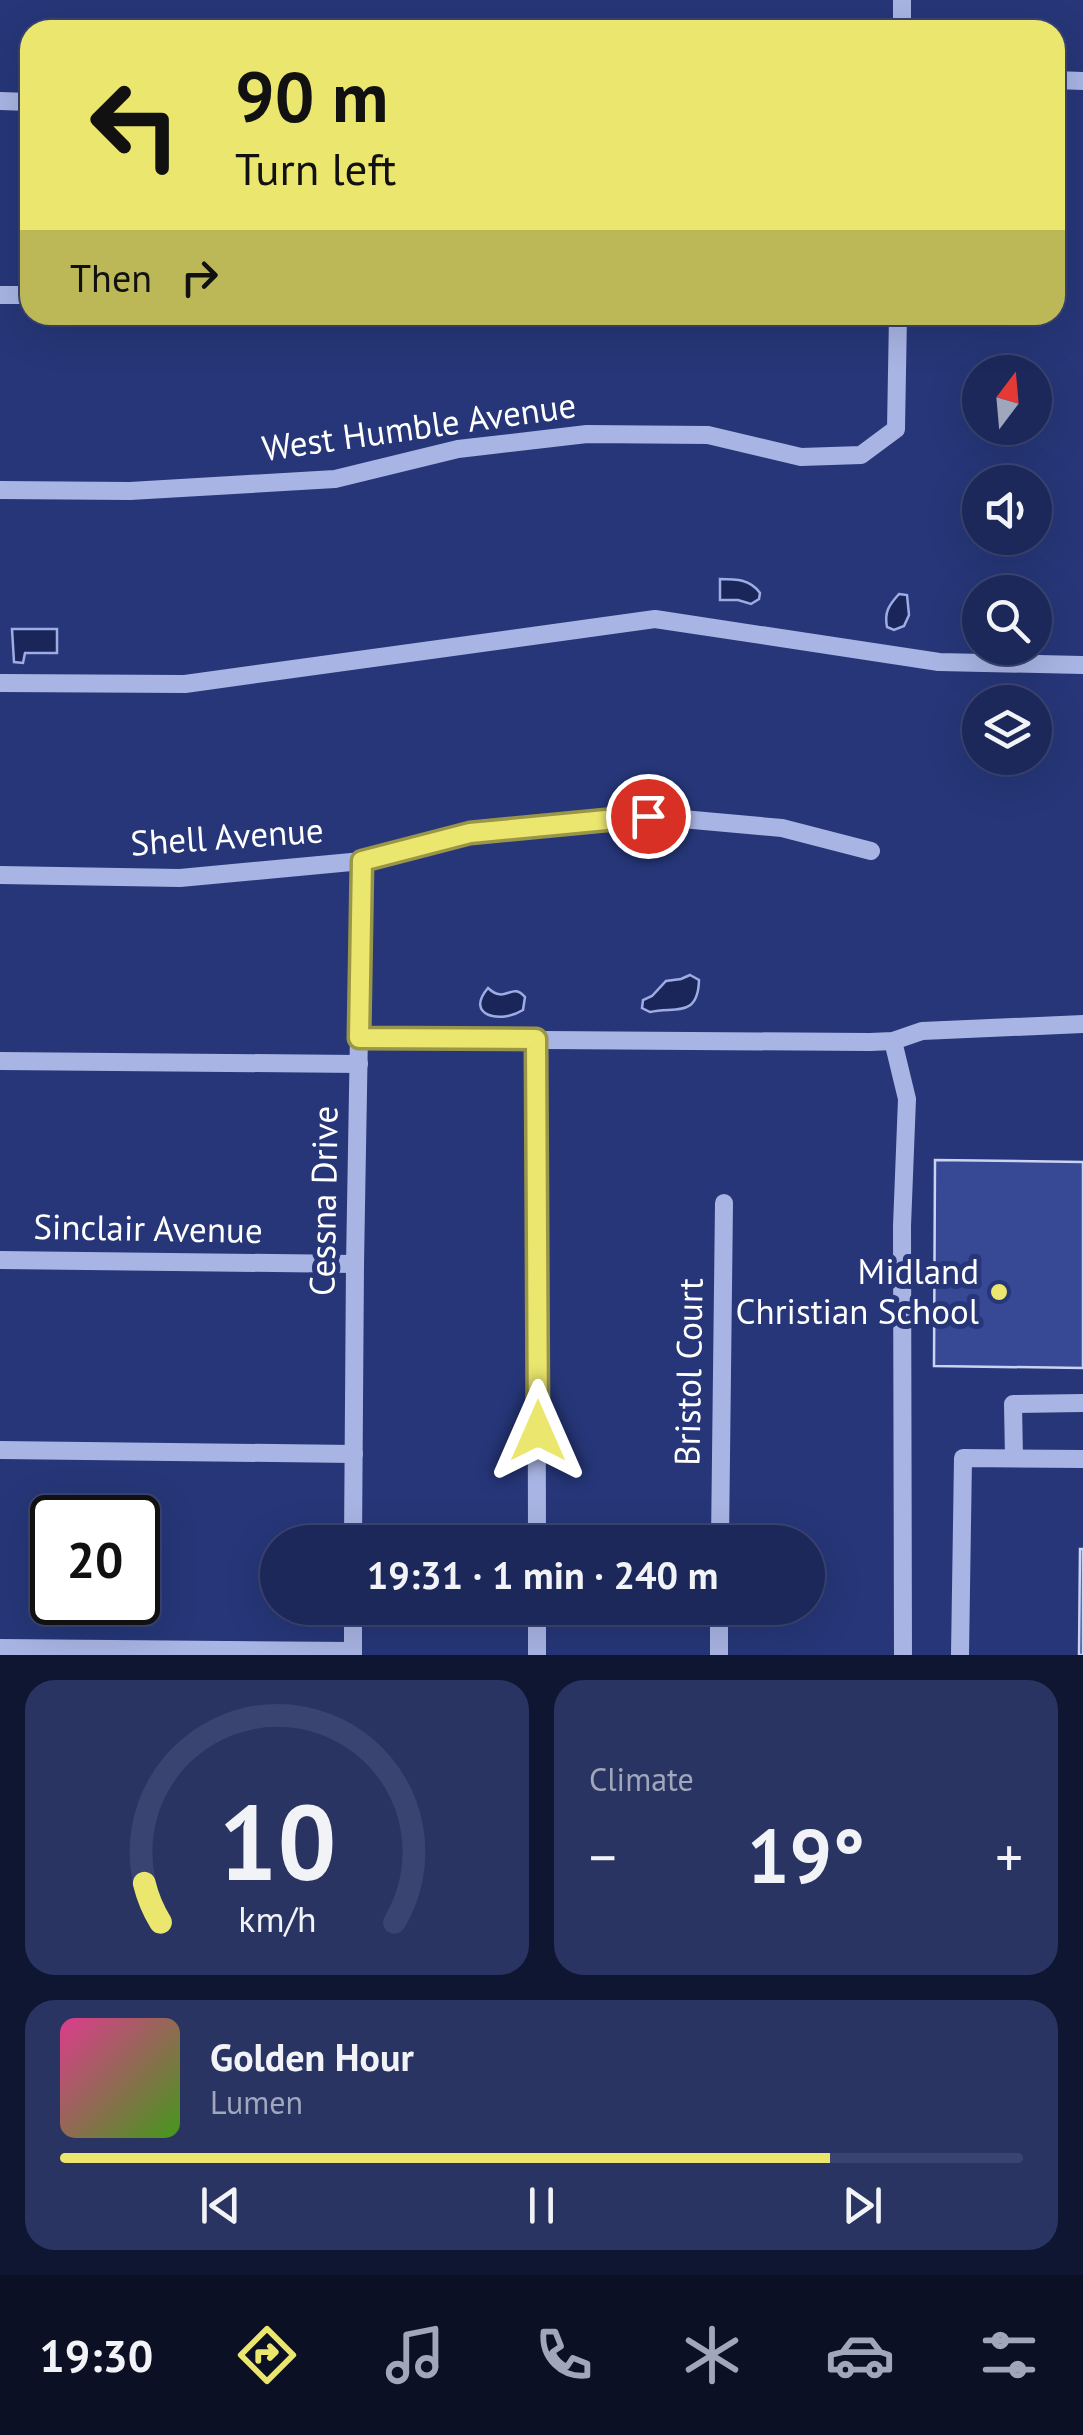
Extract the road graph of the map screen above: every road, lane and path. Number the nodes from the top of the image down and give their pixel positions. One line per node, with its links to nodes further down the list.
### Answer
1 (898, 325): 2 (street, West Humble Avenue)
2 (0, 490)
3 (1083, 665): 4 (street)
4 (0, 682)
5 (871, 851): 6 (street, Shell Avenue)
6 (362, 861): 7 (street, Shell Avenue); 9 (street, Cessna Drive)
7 (0, 876)
8 (1083, 1024): 11 (street)
9 (359, 1038): 10 (street); 13 (street, Cessna Drive)
10 (536, 1039): 11 (street); 23 (street)
11 (893, 1041): 32 (street)
12 (0, 1060): 13 (street)
13 (358, 1064): 16 (street, Cessna Drive)
14 (724, 1203): 24 (street, Bristol Court)
15 (0, 1260): 16 (street, Sinclair Avenue)
16 (355, 1264): 19 (street, Cessna Drive)
17 (1083, 1403): 20 (street)
18 (0, 1450): 19 (street)
19 (354, 1454): 22 (street, Cessna Drive)
20 (1014, 1458): 21 (street); 33 (street)
21 (1083, 1459)
22 (354, 1525)
23 (538, 1525)
24 (720, 1525)
25 (353, 1625): 29 (street)
26 (537, 1625): 30 (street)
27 (719, 1625): 31 (street)
28 (0, 1648): 29 (street)
29 (353, 1653)
30 (537, 1655)
31 (718, 1655)
32 (903, 1655)
33 (960, 1655)

